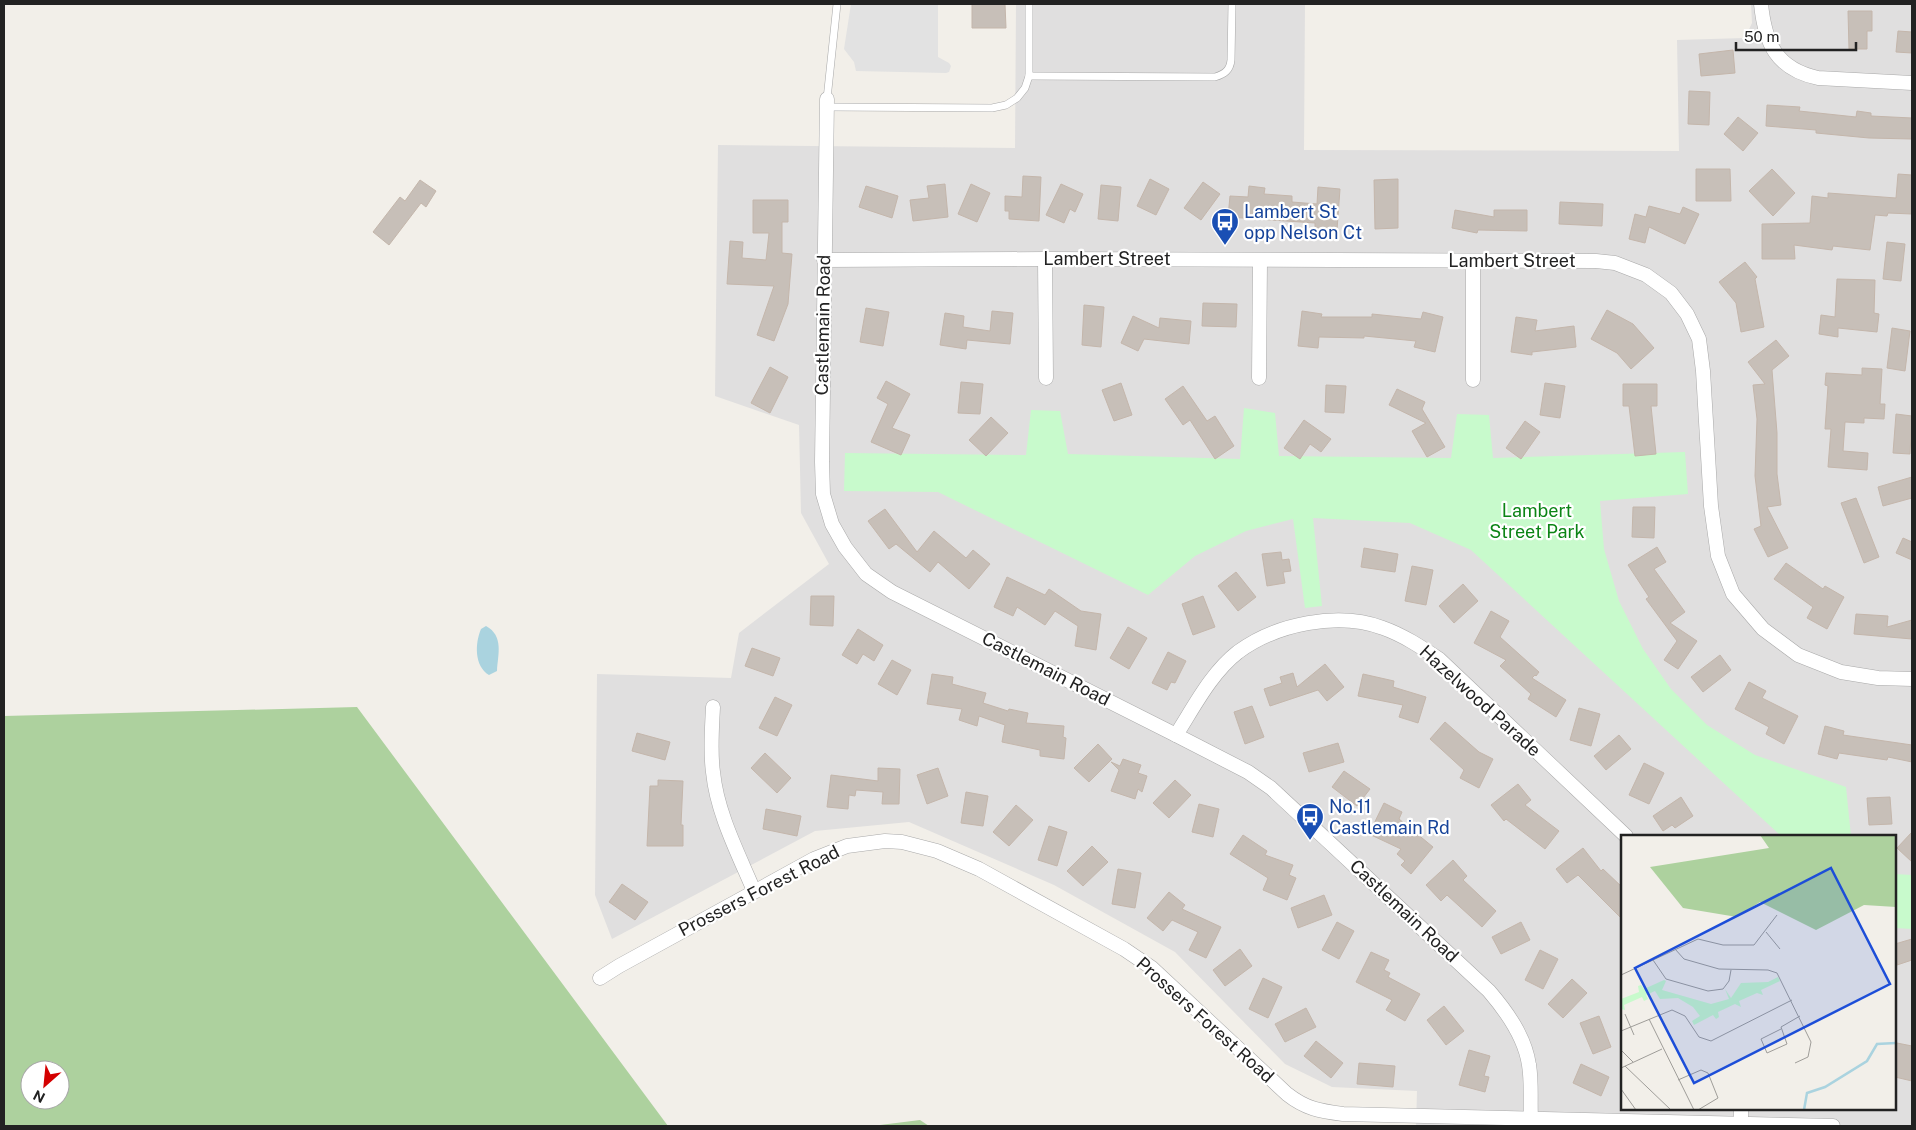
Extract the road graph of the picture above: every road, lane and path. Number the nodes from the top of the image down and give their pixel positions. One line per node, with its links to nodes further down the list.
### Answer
1 (837, 4): 7 (lane)
2 (1029, 4): 5 (lane)
3 (1232, 4): 5 (lane)
4 (1761, 4): 6 (street)
5 (1029, 76): 7 (lane)
6 (1912, 83)
7 (828, 103): 9 (street, Castlemain Road)
8 (1045, 259): 9 (street, Lambert Street); 10 (street, Lambert Street); 12 (street)
9 (824, 260): 17 (street, Castlemain Road)
10 (1260, 261): 11 (street, Lambert Street); 13 (street)
11 (1473, 262): 14 (street); 15 (street, Lambert Street)
12 (1046, 378)
13 (1259, 378)
14 (1473, 380)
15 (1912, 678)
16 (713, 707): 19 (street)
17 (1176, 735): 18 (street, Hazelwood Parade); 22 (street, Castlemain Road)
18 (1625, 835)
19 (754, 891): 20 (street, Prossers Forest Road); 22 (street, Prossers Forest Road)
20 (600, 978)
21 (1741, 1110): 23 (street)
22 (1530, 1119): 23 (street, Prossers Forest Road)
23 (1741, 1123): 24 (street, Prossers Forest Road)
24 (1833, 1126)

